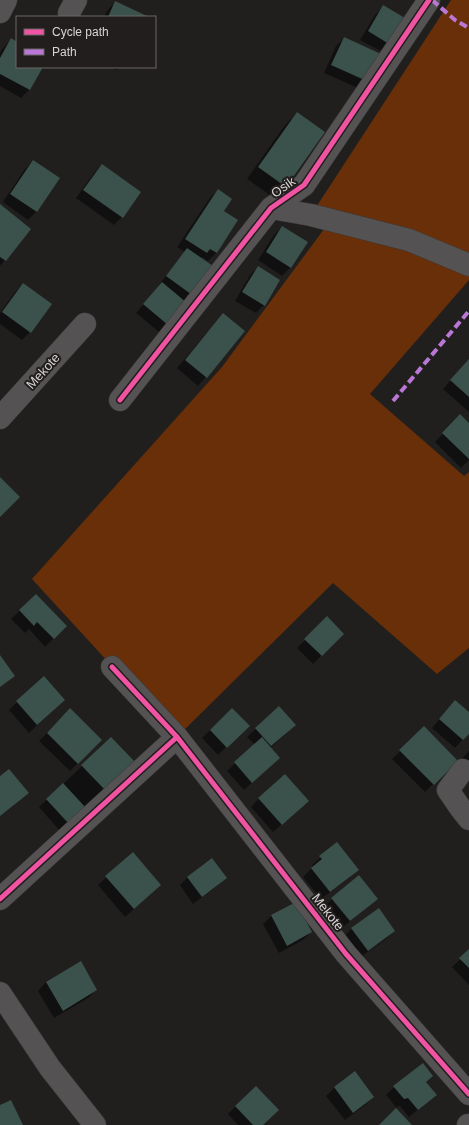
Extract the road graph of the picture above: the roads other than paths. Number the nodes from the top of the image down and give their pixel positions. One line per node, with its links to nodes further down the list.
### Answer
1 (6, 0): 3 (street)
2 (429, 0): 4 (street, Osik)
3 (0, 12)
4 (271, 208): 5 (street); 7 (street, Osik)
5 (469, 265)
6 (85, 324): 8 (street, Mekote)
7 (120, 400)
8 (0, 418)
9 (112, 667): 10 (street, Mekote)
10 (177, 736): 13 (street); 15 (street, Mekote)
11 (464, 770): 12 (street)
12 (469, 819)
13 (0, 899)
14 (0, 993): 16 (street)
15 (469, 1094)
16 (95, 1125)

